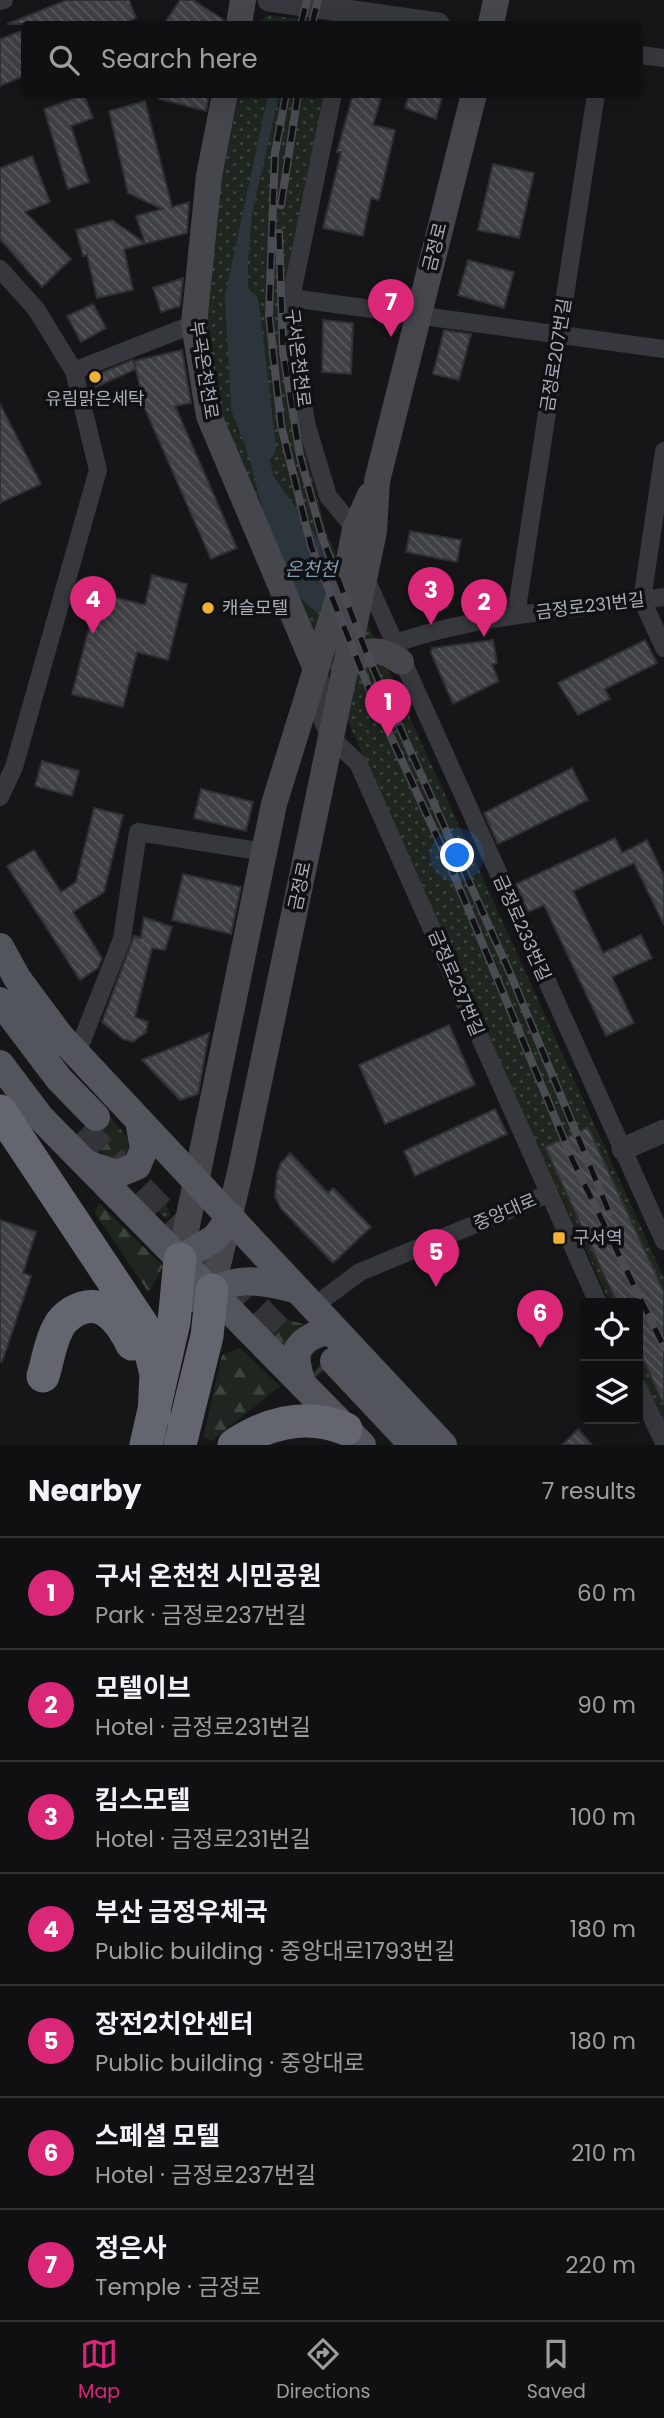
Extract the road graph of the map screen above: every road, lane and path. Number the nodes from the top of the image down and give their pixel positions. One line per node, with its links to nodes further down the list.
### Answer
1 (243, 0): 5 (main road)
2 (496, 0): 7 (main road)
3 (272, 1): 4 (street)
4 (349, 11): 6 (street)
5 (240, 21)
6 (417, 21)
7 (492, 21)
8 (643, 55): 9 (street)
9 (664, 58)
10 (224, 98): 17 (main road, 부곡온천천로)
11 (332, 98): 15 (street, 구서온천천로)
12 (473, 98): 16 (main road, 금정로)
13 (595, 98): 18 (street, 금정로207번길)
14 (0, 269): 20 (street)
15 (291, 298): 16 (street); 23 (street, 구서온천천로)
16 (419, 314): 18 (street); 22 (main road, 금정로)
17 (194, 324): 20 (street); 30 (main road, 부곡온천천로)
18 (559, 334): 19 (street); 27 (street, 금정로207번길)
19 (664, 349)
20 (74, 371): 33 (street)
21 (664, 450): 26 (street)
22 (377, 481): 23 (main road, 금정로); 24 (main road, 금정로)
23 (355, 529): 24 (main road, 금정로)
24 (358, 579): 29 (street, 금정로233번길); 30 (main road, 금정로); 31 (main road, 금정로)
25 (664, 597): 26 (street, 금정로231번길)
26 (642, 600): 27 (street, 금정로231번길); 28 (street)
27 (516, 615): 29 (street, 금정로231번길)
28 (664, 648)
29 (397, 653): 31 (main road); 43 (street, 금정로233번길)
30 (317, 665): 32 (street); 34 (main road, 금정로)
31 (344, 669): 32 (main road, 금정로)
32 (331, 736): 46 (street, 금정로237번길); 47 (main road, 금정로)
33 (0, 797)
34 (264, 852): 38 (street); 45 (main road, 금정로)
35 (0, 947): 38 (main road)
36 (0, 1001): 37 (main road)
37 (0, 1030)
38 (77, 1053): 41 (main road)
39 (0, 1065): 44 (main road)
40 (0, 1108): 44 (main road); 57 (highway)
41 (139, 1121): 44 (main road); 45 (main road)
42 (664, 1131): 43 (street)
43 (623, 1149): 48 (street, 금정로233번길)
44 (84, 1163): 49 (main road)
45 (196, 1179): 47 (main road); 49 (main road, 금정로)
46 (548, 1194): 51 (street, 중앙대로); 52 (street, 금정로237번길)
47 (231, 1217): 49 (main road); 50 (main road, 금정로); 51 (main road)
48 (664, 1241)
49 (180, 1259): 50 (main road); 53 (highway)
50 (212, 1290): 51 (main road); 53 (main road); 54 (main road); 60 (highway)
51 (306, 1298): 54 (main road)
52 (596, 1298)
53 (174, 1322): 57 (highway)
54 (325, 1363): 58 (main road); 62 (main road); 63 (main road); 64 (main road)
55 (43, 1376): 57 (highway)
56 (643, 1398): 59 (street)
57 (150, 1430)
58 (354, 1437): 61 (highway)
59 (664, 1443)
60 (180, 1445)
61 (234, 1445)
62 (388, 1445)
63 (412, 1445)
64 (443, 1445)

